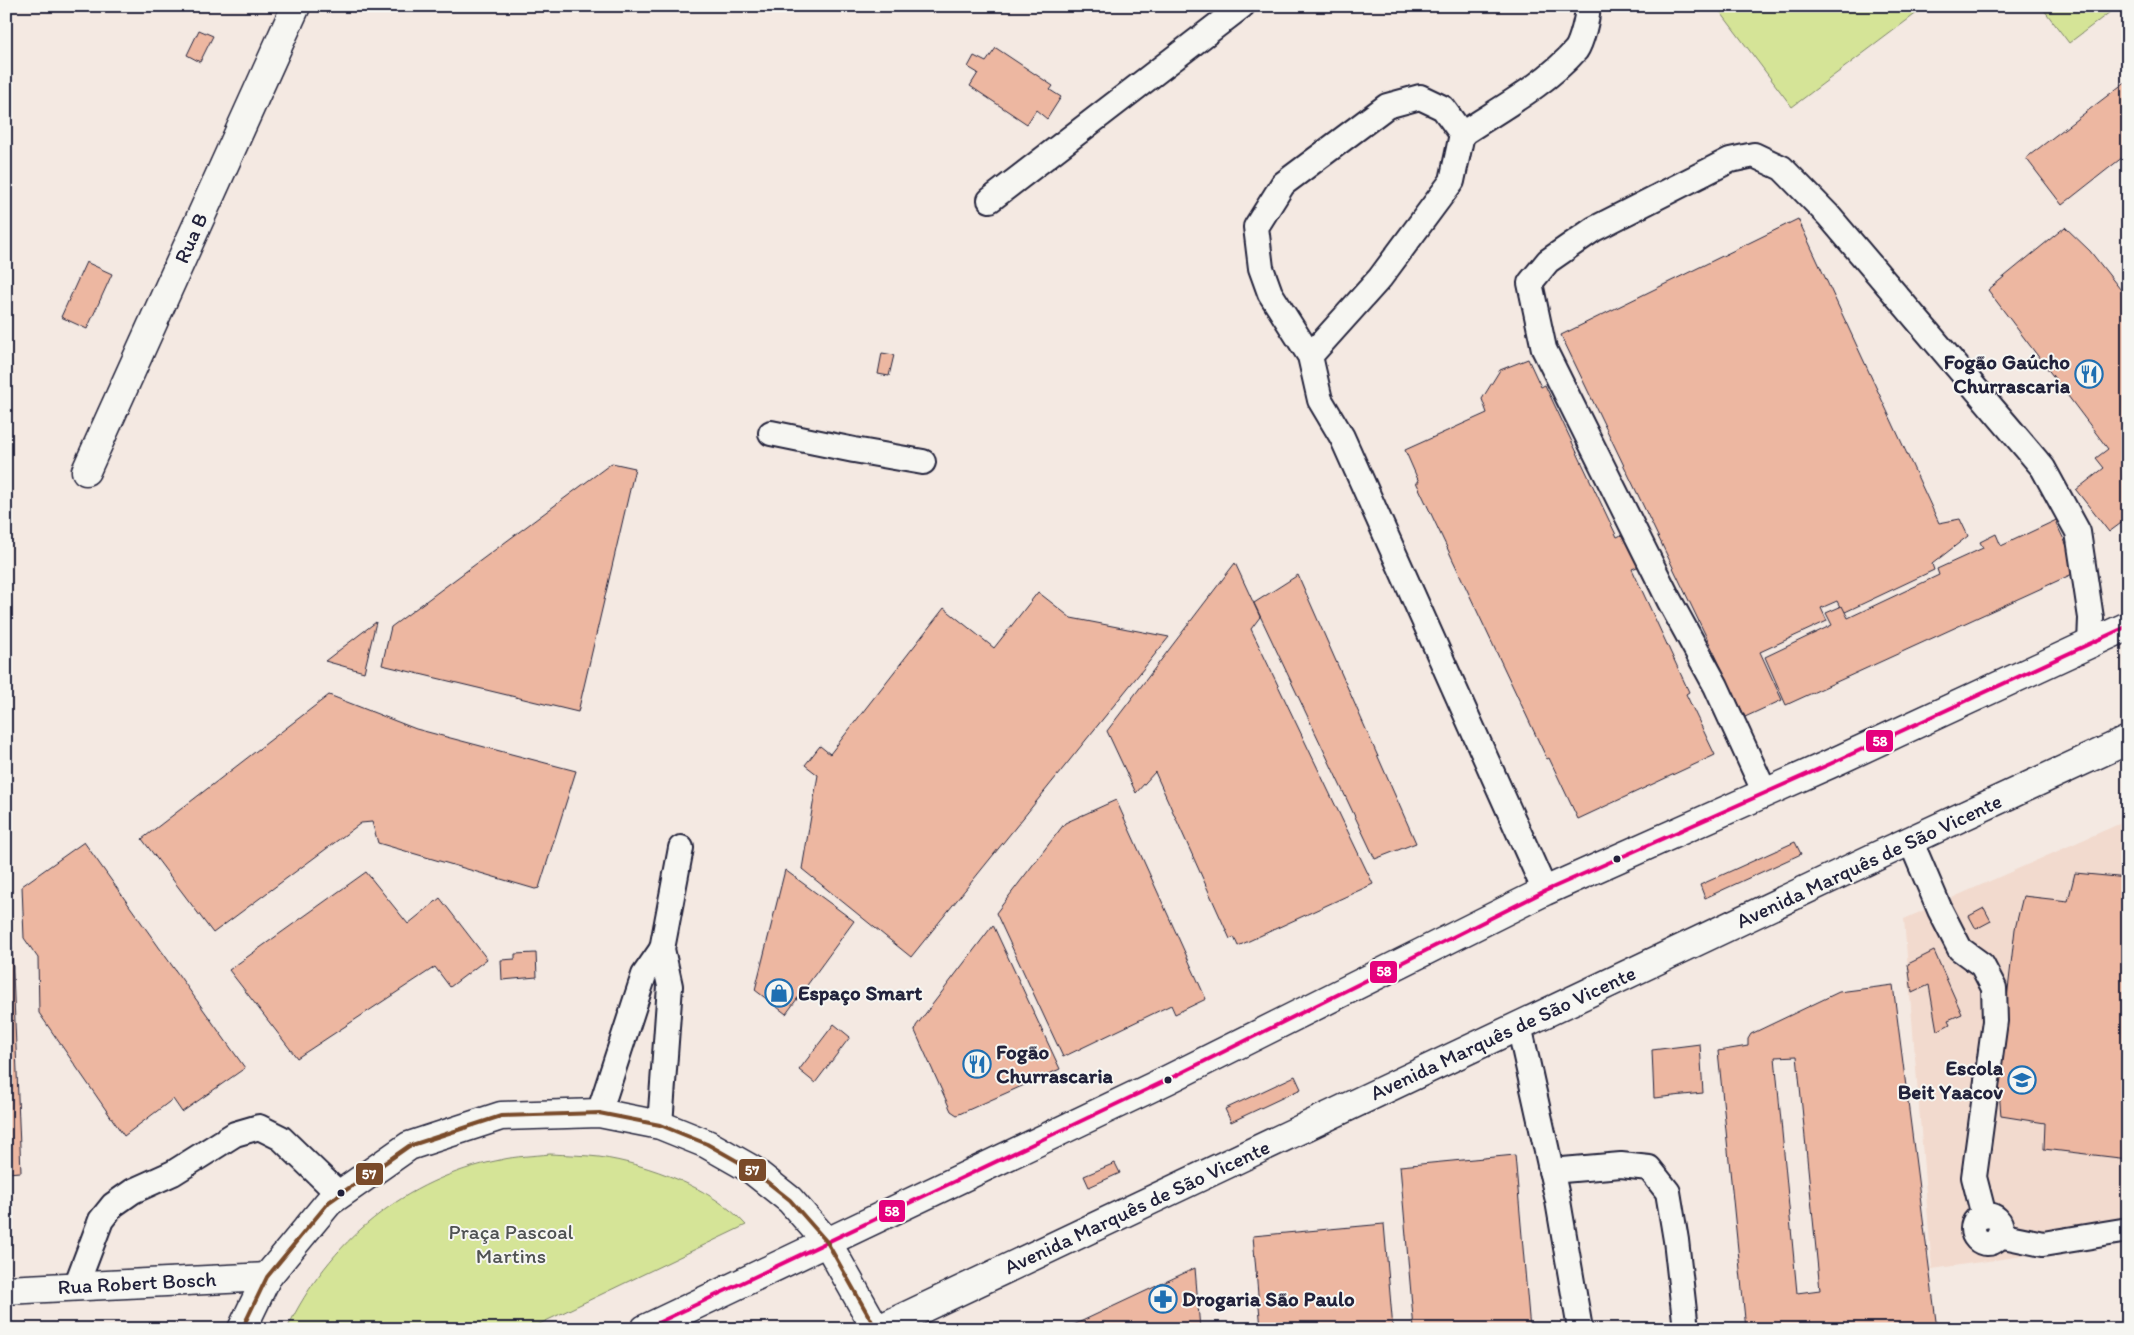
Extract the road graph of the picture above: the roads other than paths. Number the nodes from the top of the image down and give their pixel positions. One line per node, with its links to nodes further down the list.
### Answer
1 (296, 6): 9 (main road, Rua B)
2 (1242, 6): 5 (lane)
3 (1587, 6): 4 (lane)
4 (1462, 134): 6 (lane); 6 (lane)
5 (990, 200)
6 (1310, 356): 16 (lane)
7 (771, 433): 8 (lane)
8 (923, 462)
9 (86, 471)
10 (2128, 626): 11 (main road)
11 (2090, 644): 13 (main road); 13 (lane)
12 (2128, 740): 14 (main road, Avenida Marquês de São Vicente)
13 (1765, 793): 16 (main road)
14 (1911, 842): 18 (main road, Avenida Marquês de São Vicente); 23 (lane)
15 (682, 848): 17 (lane)
16 (1545, 891): 24 (main road)
17 (662, 949): 19 (lane); 20 (lane)
18 (1519, 1025): 21 (lane); 30 (main road, Avenida Marquês de São Vicente)
19 (599, 1113): 20 (main road); 22 (main road)
20 (660, 1125): 24 (main road)
21 (1551, 1171): 31 (lane); 32 (lane)
22 (339, 1194): 25 (main road); 26 (lane)
23 (2128, 1230)
24 (827, 1242): 29 (main road); 30 (main road)
25 (267, 1277): 26 (main road, Rua Robert Bosch); 28 (main road)
26 (76, 1286): 27 (main road, Rua Robert Bosch)
27 (6, 1290)
28 (242, 1329)
29 (645, 1329)
30 (878, 1329)
31 (1580, 1329)
32 (1686, 1329)

